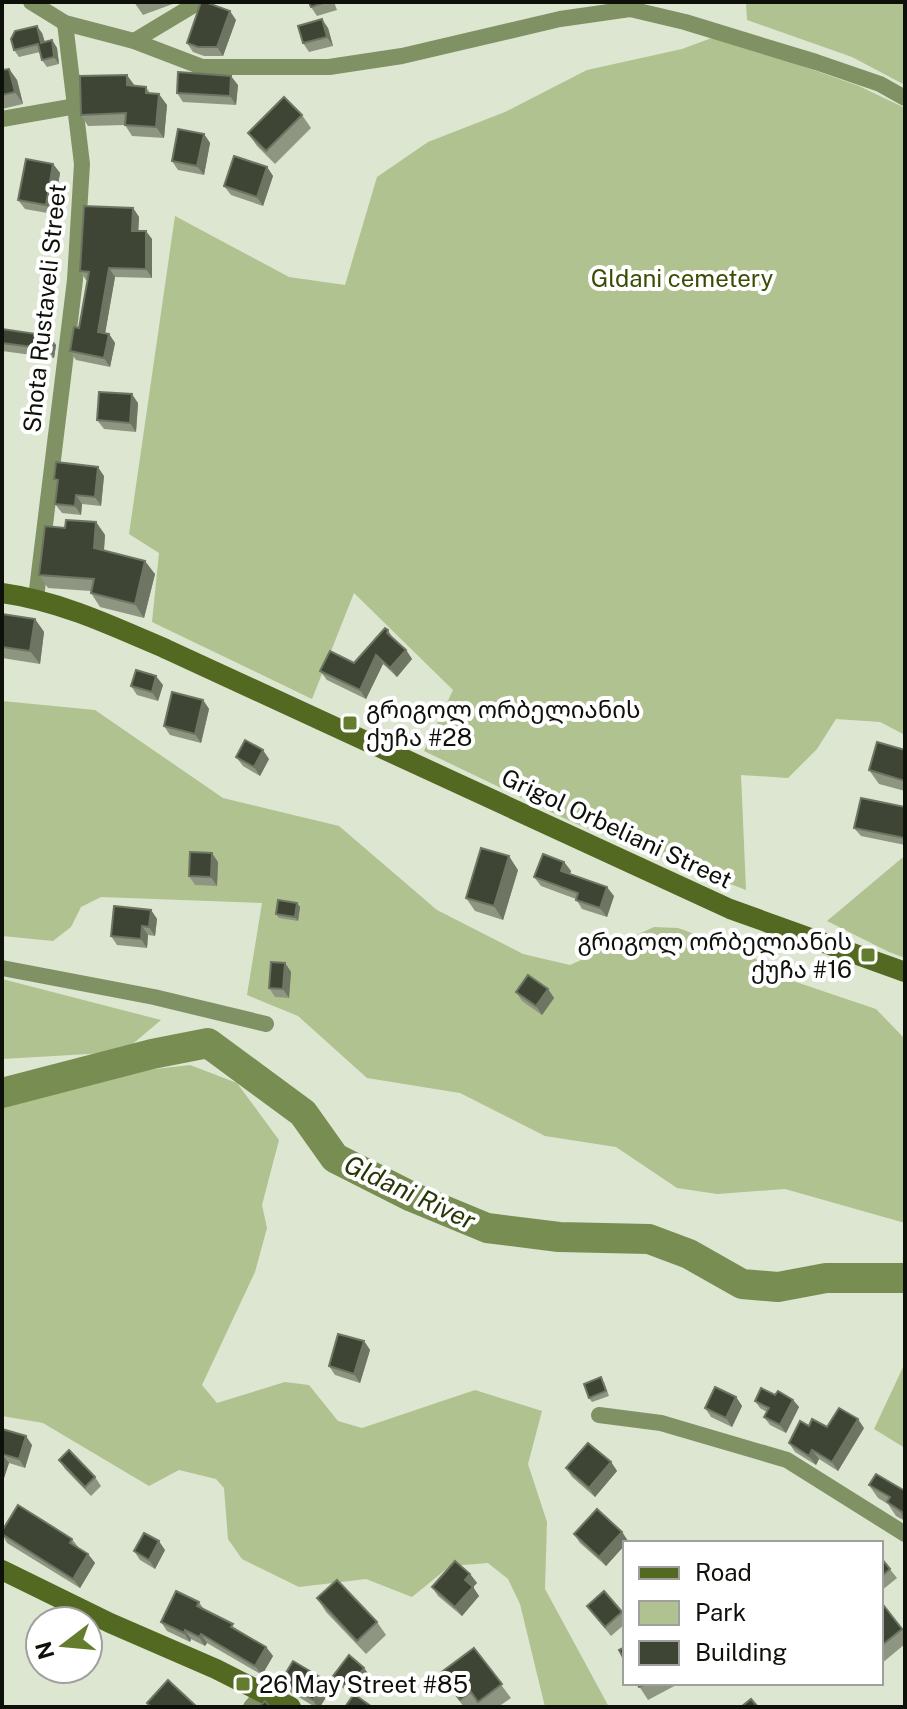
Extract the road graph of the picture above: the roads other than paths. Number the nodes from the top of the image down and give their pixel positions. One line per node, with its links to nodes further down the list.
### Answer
1 (31, 2): 3 (street)
2 (199, 2): 4 (street)
3 (65, 23): 4 (street); 6 (street, Shota Rustaveli Street)
4 (134, 41): 5 (street)
5 (905, 98)
6 (76, 106): 7 (street); 9 (street, Shota Rustaveli Street)
7 (2, 119)
8 (2, 593): 9 (main road, Grigol Orbeliani Street)
9 (36, 598): 11 (main road, Grigol Orbeliani Street)
10 (2, 968): 12 (street)
11 (905, 972)
12 (266, 1024)
13 (599, 1415): 14 (street)
14 (905, 1534)
15 (2, 1570): 16 (main road)
16 (257, 1700): 17 (main road)
17 (291, 1707)

